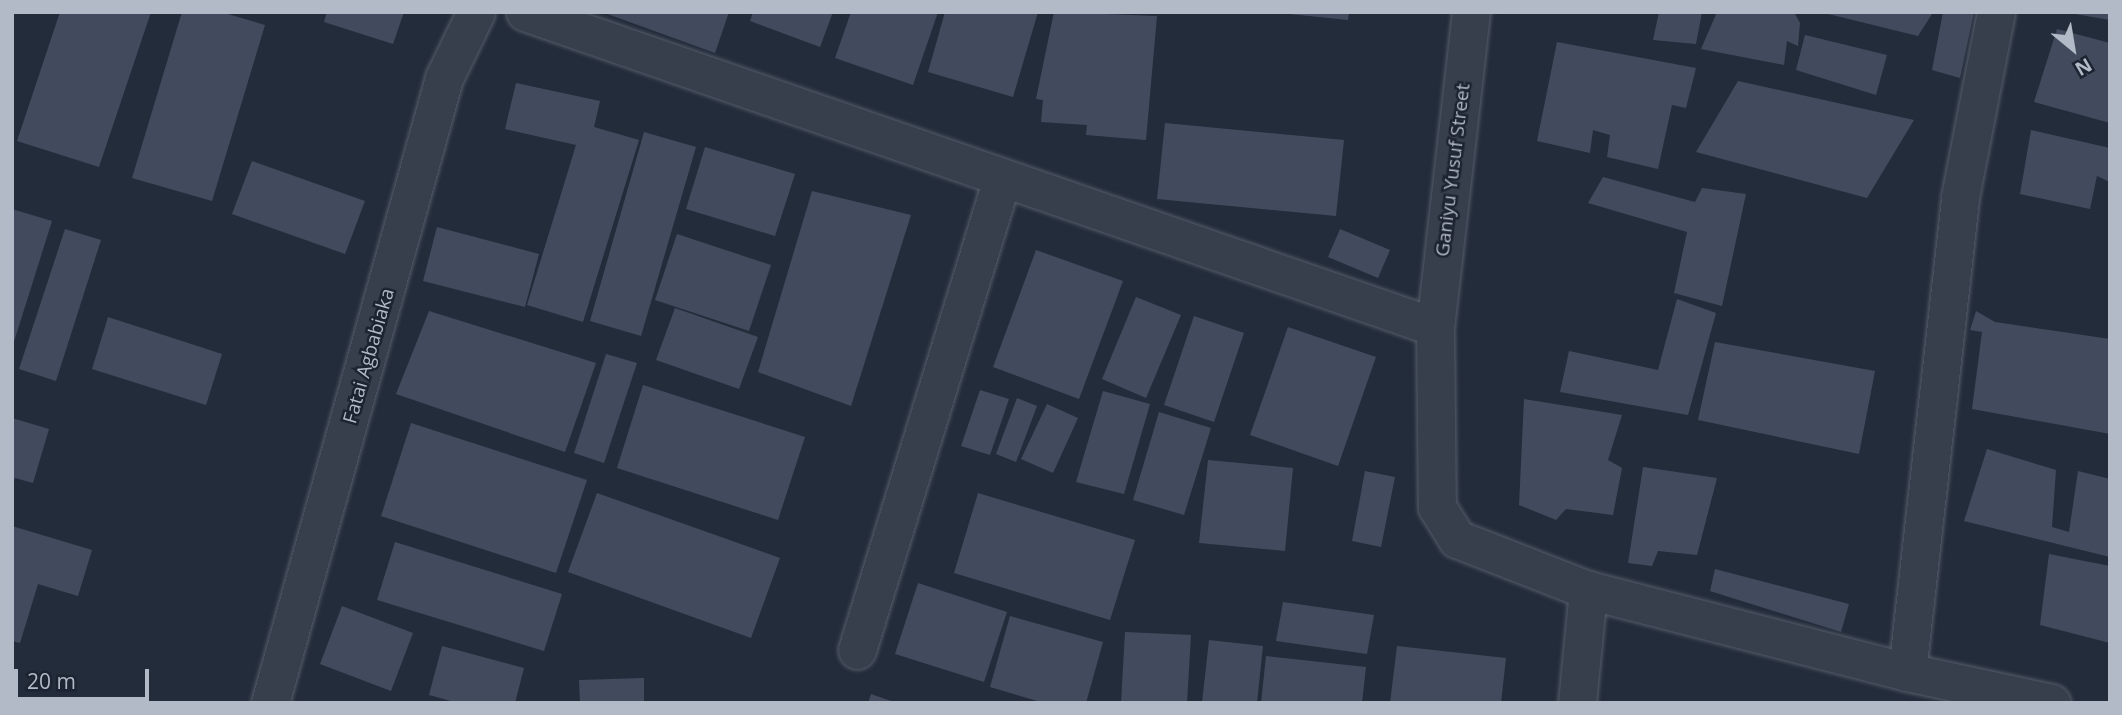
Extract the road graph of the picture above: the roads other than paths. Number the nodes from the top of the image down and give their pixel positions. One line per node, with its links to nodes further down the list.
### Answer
1 (476, 12): 10 (street, Fatai Agbabiaka)
2 (525, 12): 5 (street)
3 (1471, 12): 6 (street, Ganiyu Yusuf Street)
4 (1996, 12): 9 (street)
5 (1002, 178): 6 (street); 8 (street)
6 (1435, 327): 7 (street, Ganiyu Yusuf Street)
7 (1588, 590): 9 (street, Ganiyu Yusuf Street); 11 (street)
8 (857, 650)
9 (1907, 672): 12 (street, Ganiyu Yusuf Street)
10 (270, 703)
11 (1577, 703)
12 (2052, 703)

